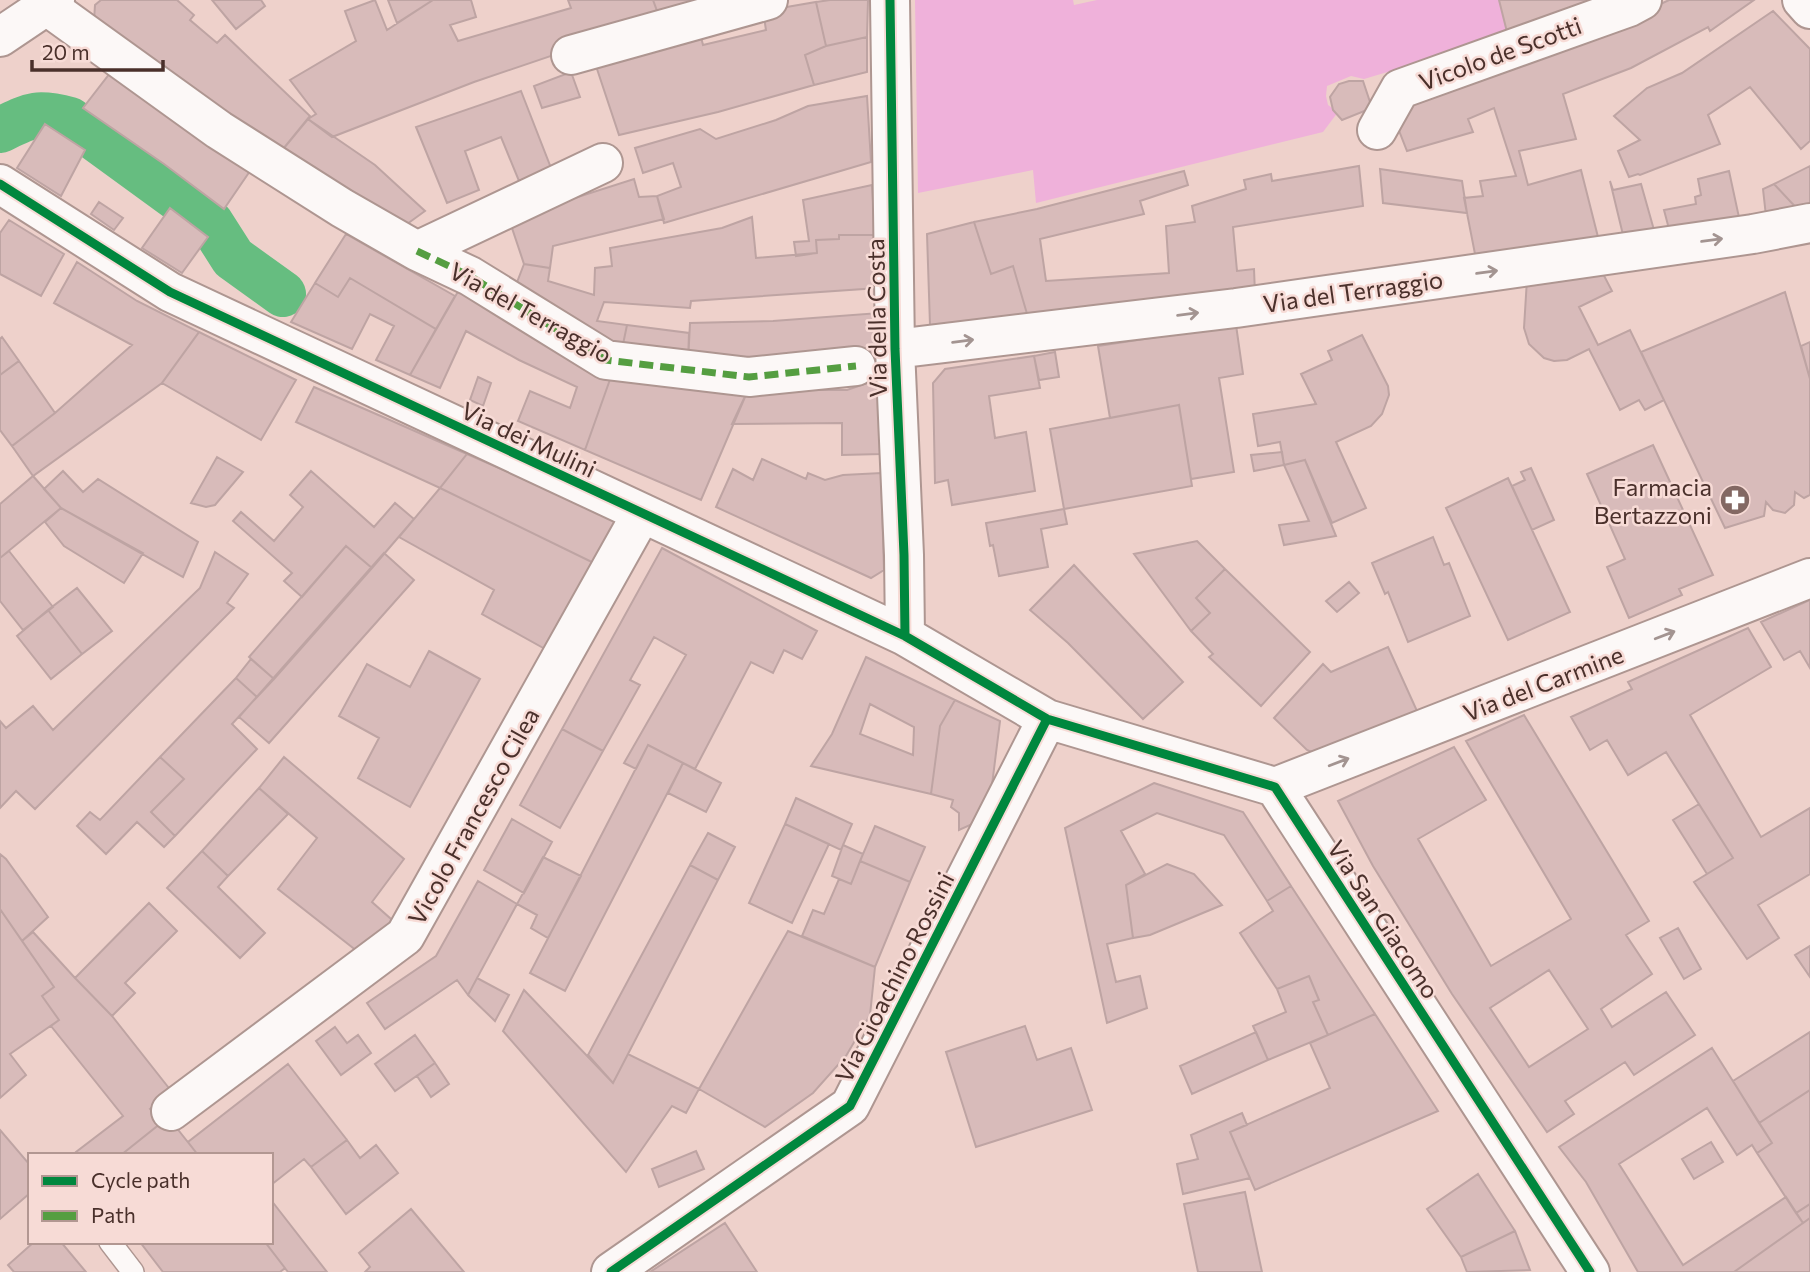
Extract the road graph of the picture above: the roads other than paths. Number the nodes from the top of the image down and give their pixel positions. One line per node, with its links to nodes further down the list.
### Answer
1 (768, 0): 8 (street)
2 (890, 0): 14 (street, Via della Costa)
3 (1642, 0): 9 (street, Vicolo de Scotti)
4 (1802, 0): 6 (street)
5 (51, 3): 7 (street); 13 (street, Via del Terraggio)
6 (1810, 9)
7 (0, 37)
8 (571, 55)
9 (1377, 130)
10 (603, 163): 13 (street, Via del Terraggio)
11 (0, 184): 16 (street, Via dei Mulini)
12 (1810, 223): 14 (street, Via del Terraggio, one-way to 12)
13 (417, 251): 15 (street, Via del Terraggio)
14 (895, 349): 18 (street, Via della Costa)
15 (856, 366)
16 (642, 513): 18 (street, Via dei Mulini); 21 (street, Vicolo Francesco Cilea)
17 (1810, 578): 20 (street, Via del Carmine, one-way to 17)
18 (905, 636): 19 (street, Via dei Mulini)
19 (1047, 719): 20 (street); 24 (street, Via Gioachino Rossini)
20 (1275, 787): 25 (street, Via San Giacomo)
21 (171, 1111)
22 (112, 1244): 23 (lane)
23 (133, 1272)
24 (611, 1272)
25 (1590, 1272)

